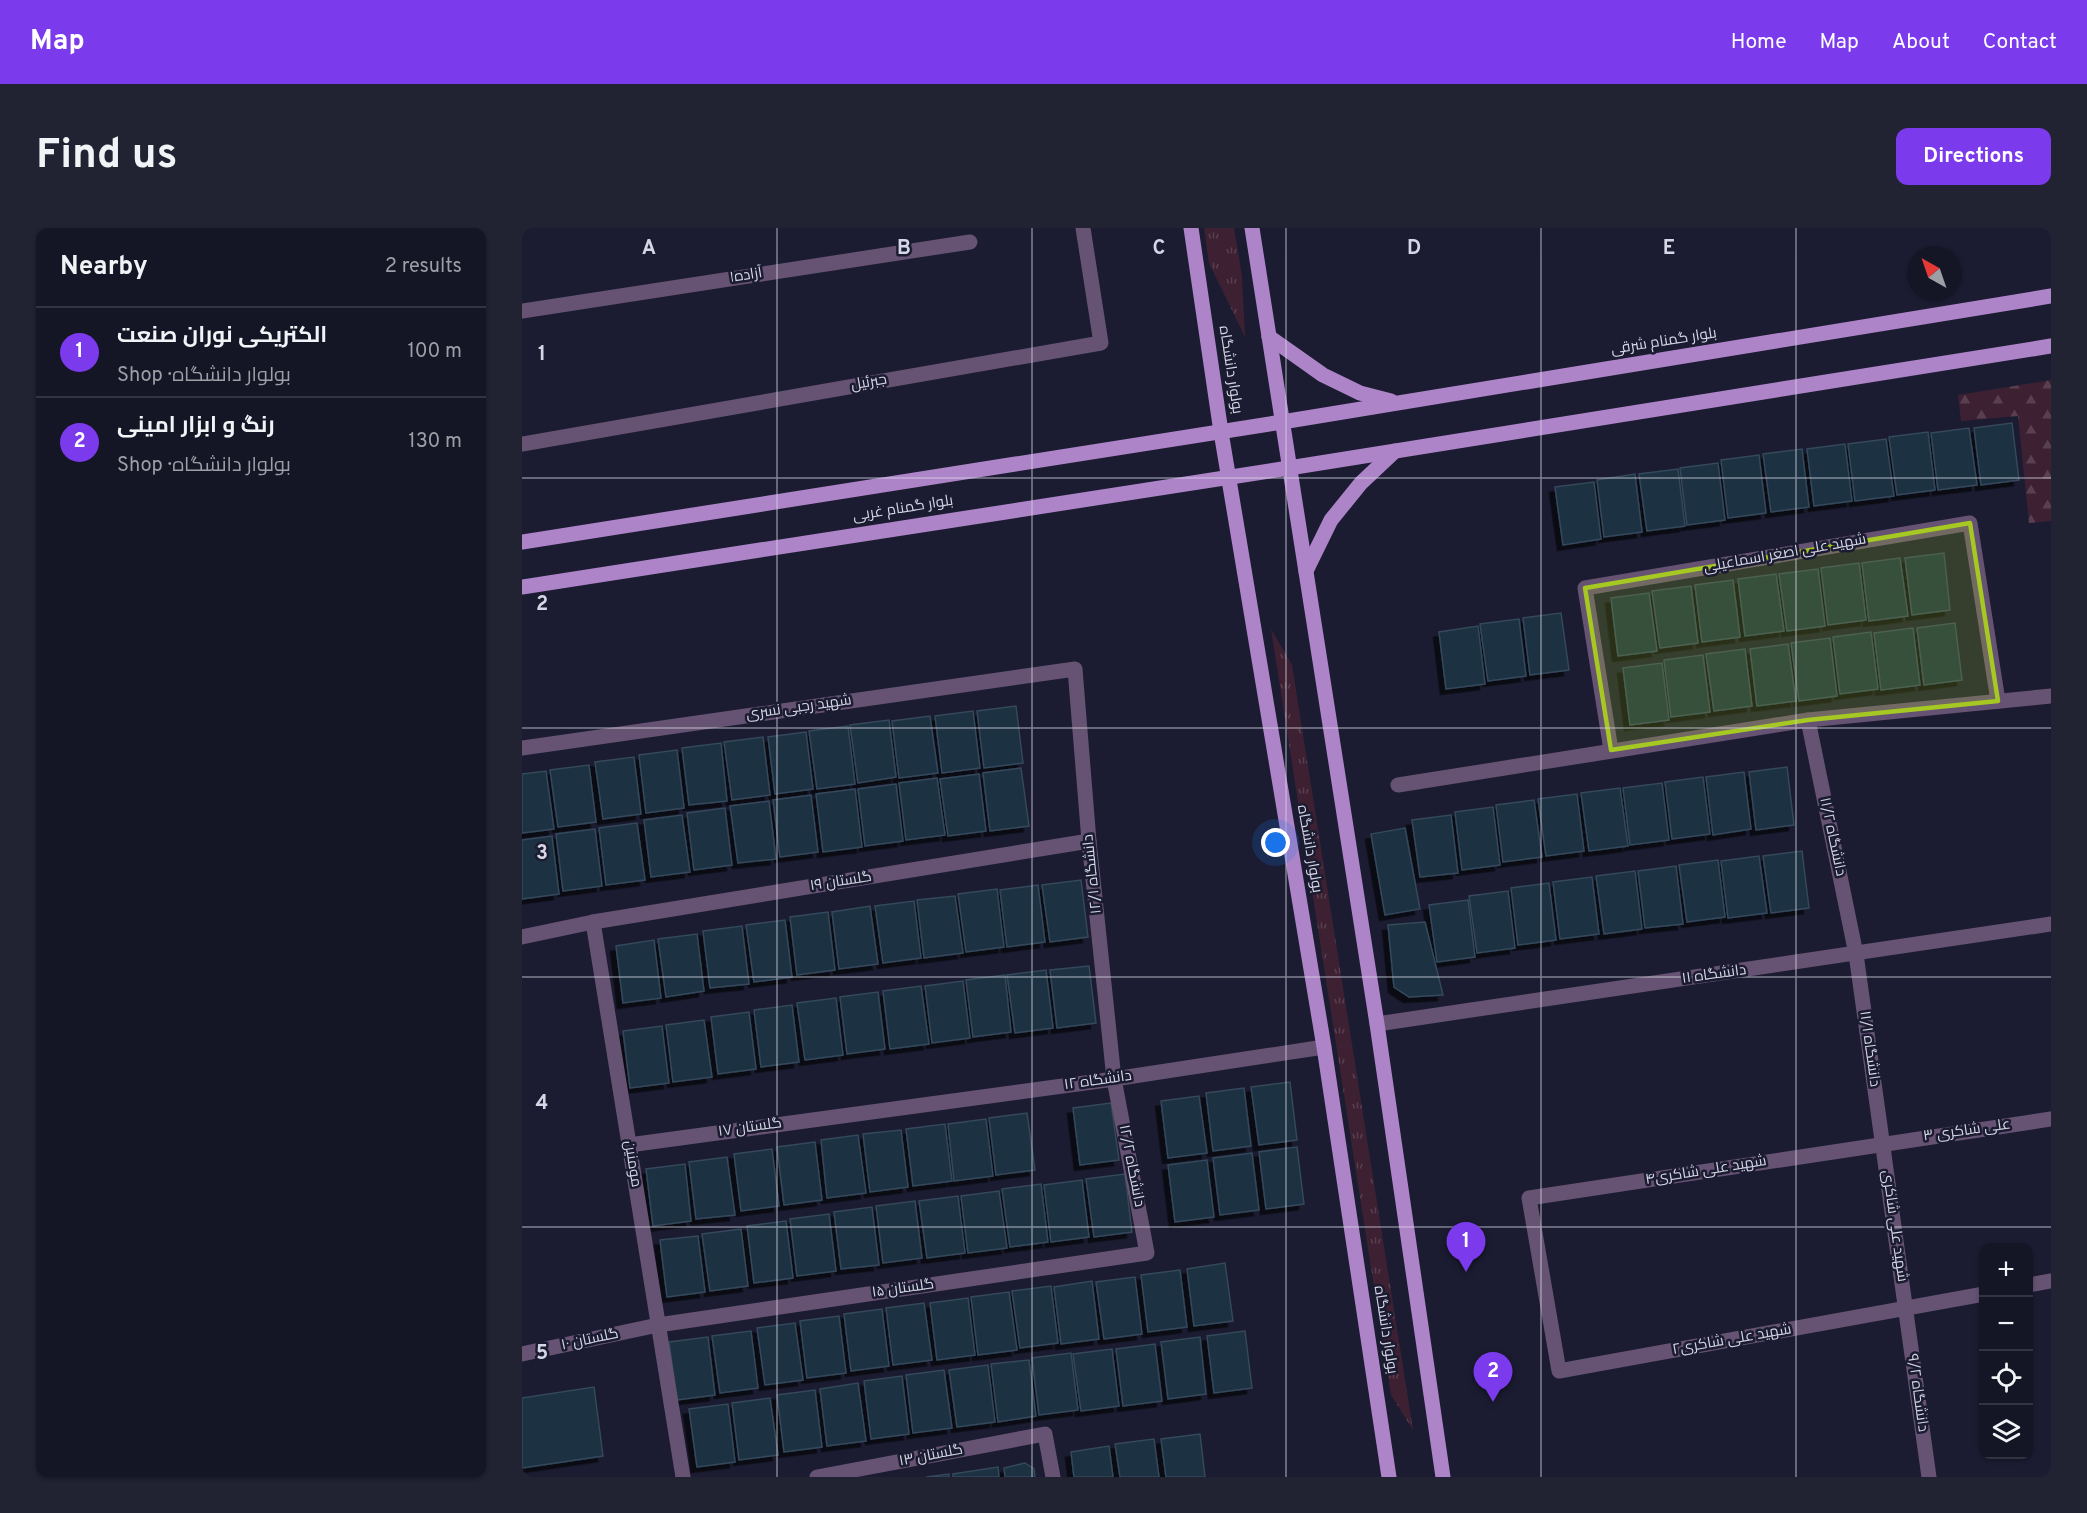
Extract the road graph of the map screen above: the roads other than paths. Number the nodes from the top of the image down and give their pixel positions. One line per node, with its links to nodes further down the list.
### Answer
1 (1083, 228): 12 (street, جبرئیل)
2 (1191, 228): 11 (main road, بولوار دانشگاه)
3 (1252, 228): 7 (main road)
4 (970, 242): 6 (street, آزاده۱)
5 (2051, 296): 9 (main road, بلوار گمنام شرقی)
6 (522, 311)
7 (1269, 337): 9 (main road); 10 (main road)
8 (2051, 346): 13 (main road)
9 (1400, 403): 10 (main road, بلوار گمنام شرقی)
10 (1282, 422): 11 (main road, بلوار گمنام غربی); 14 (main road)
11 (1221, 432): 15 (main road, بولوار دانشگاه); 16 (main road, بلوار گمنام غربی)
12 (522, 444)
13 (1395, 451): 14 (main road); 17 (main road)
14 (1289, 468): 15 (main road, بلوار گمنام غربی); 17 (main road)
15 (1229, 477): 18 (main road, بلوار گمنام غربی); 32 (main road, بولوار دانشگاه)
16 (522, 542)
17 (1306, 571): 31 (main road)
18 (522, 587)
19 (1075, 669): 23 (street, شهید رجبی نسری); 26 (street, دانشگاه ۱۲/۱)
20 (2051, 696): 21 (street)
21 (1998, 701): 22 (street); 24 (street, شهید علی اصغر اسماعیلی)
22 (1808, 720): 24 (street); 30 (street, دانشگاه ۱۱/۲)
23 (522, 748)
24 (1611, 750): 25 (street)
25 (1398, 785)
26 (1089, 841): 27 (street, گلستان ۱۹); 33 (street, دانشگاه ۱۲/۱)
27 (593, 922): 29 (street); 37 (street, مومنین)
28 (2051, 924): 30 (street, دانشگاه ۱۱)
29 (522, 937)
30 (1856, 954): 31 (street, دانشگاه ۱۱); 36 (street, دانشگاه ۱۱/۱)
31 (1377, 1024): 50 (main road)
32 (1324, 1047): 33 (street, دانشگاه ۱۲); 49 (main road, بولوار دانشگاه)
33 (1114, 1079): 34 (street, دانشگاه ۱۲); 38 (street, دانشگاه ۱۲/۲)
34 (872, 1111): 37 (street, گلستان ۱۷)
35 (2051, 1119): 36 (street, علی شاکری ۳)
36 (1882, 1143): 42 (street, شهید علی شاکری); 45 (street, شهید علی شاکری۴)
37 (629, 1144): 43 (street, مومنین)
38 (1147, 1253): 43 (street, گلستان ۱۵)
39 (2051, 1281): 40 (street)
40 (2033, 1284)
41 (1979, 1295): 42 (street, شهید علی شاکری۲)
42 (1905, 1309): 45 (street, شهید علی شاکری۲); 51 (street, دانشگاه ۹/۲)
43 (658, 1325): 44 (street, گلستان ۱۰); 46 (street, مومنین)
44 (522, 1354)
45 (1559, 1371)
46 (683, 1477)
47 (817, 1477): 48 (street, گلستان ۱۳)
48 (1053, 1477)
49 (1389, 1477)
50 (1443, 1477)
51 (1929, 1477)

